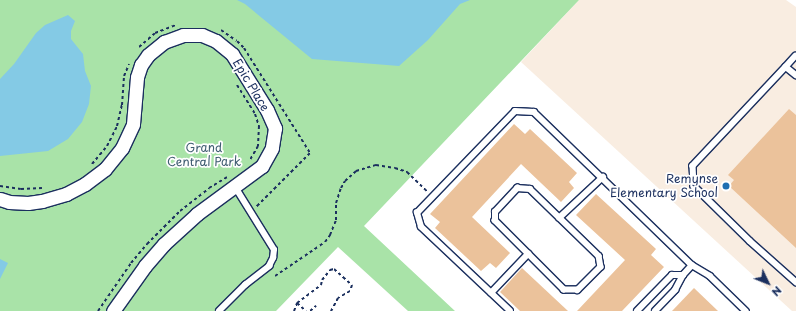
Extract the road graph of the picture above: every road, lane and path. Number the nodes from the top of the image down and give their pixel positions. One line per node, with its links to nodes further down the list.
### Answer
1 (178, 24): 3 (path)
2 (216, 28): 7 (path)
3 (135, 52)
4 (796, 56): 6 (lane)
5 (130, 59): 10 (path)
6 (786, 67): 8 (lane); 23 (lane)
7 (252, 72): 9 (path); 12 (street, Epic Place); 16 (street, Epic Place); 17 (path)
8 (796, 75)
9 (247, 163)
10 (88, 167)
11 (603, 177): 15 (lane); 18 (lane); 20 (lane)
12 (232, 181): 17 (lane); 27 (path); 28 (street, Epic Place)
13 (0, 186): 14 (path)
14 (48, 187)
15 (433, 197): 22 (path); 24 (lane)
16 (0, 199)
17 (250, 212): 29 (lane)
18 (559, 218): 19 (lane); 19 (lane)
19 (528, 254): 24 (lane)
20 (692, 265): 21 (lane); 37 (lane)
21 (683, 275): 35 (lane); 36 (lane)
22 (275, 276)
23 (796, 282)
24 (491, 292): 34 (lane)
25 (297, 303): 30 (path); 31 (path); 33 (path)
26 (316, 306): 32 (path)
27 (98, 311)
28 (113, 311)
29 (219, 311)
30 (294, 311)
31 (306, 311)
32 (310, 311)
33 (331, 311)
34 (510, 311)
35 (637, 311)
36 (655, 311)
37 (746, 311)

